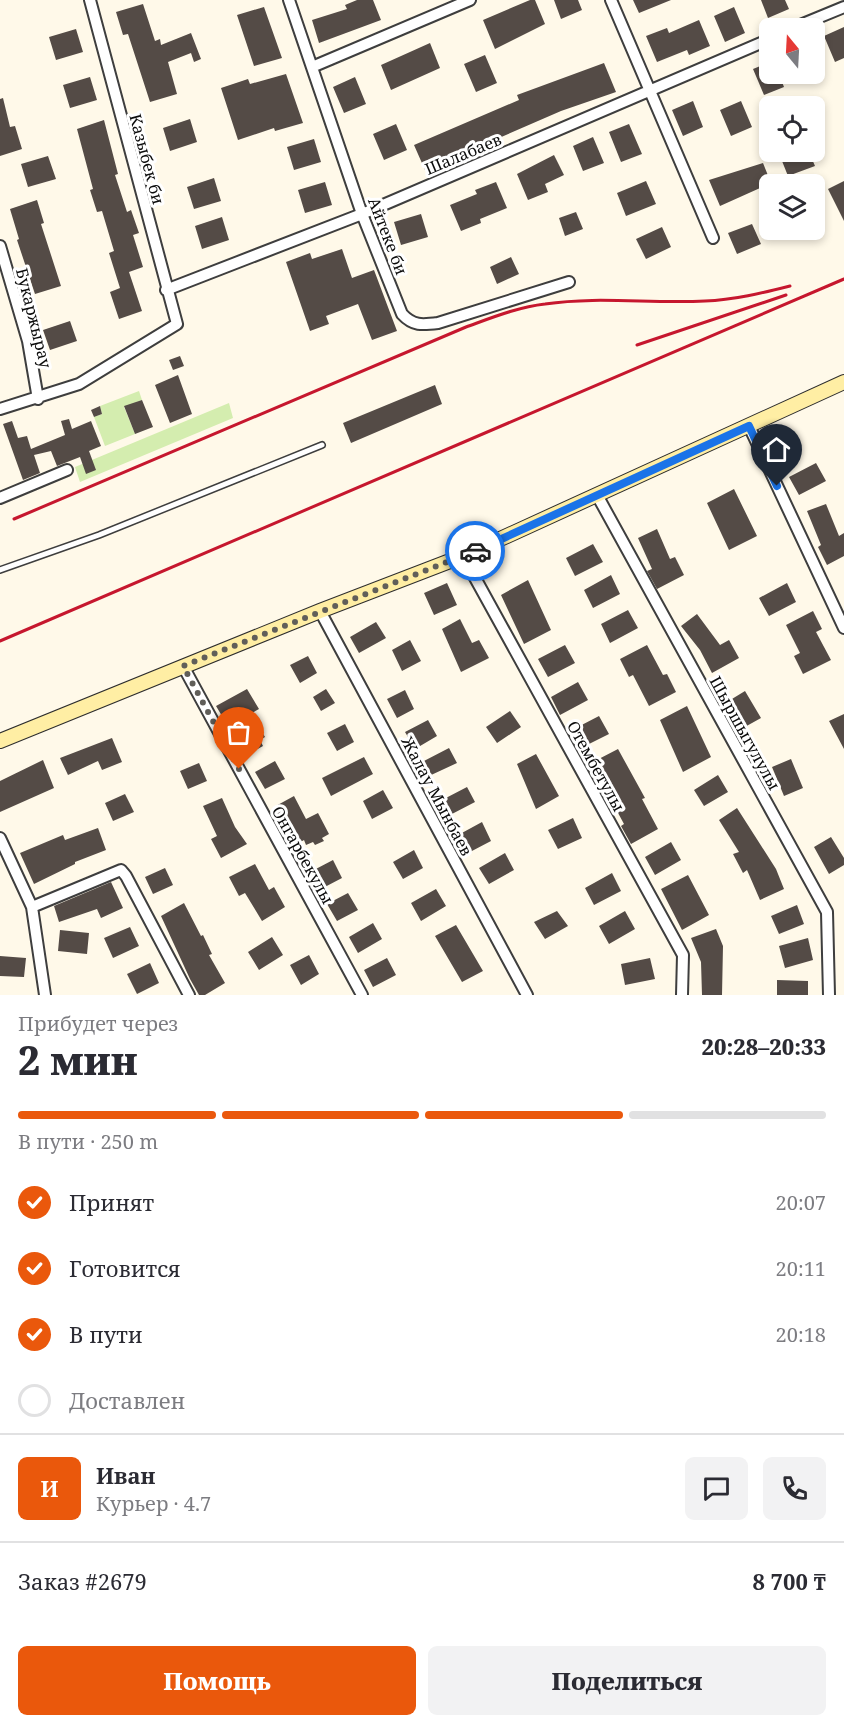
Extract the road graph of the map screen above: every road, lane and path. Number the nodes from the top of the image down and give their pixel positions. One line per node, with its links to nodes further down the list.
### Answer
1 (90, 0): 14 (street, Казыбек би)
2 (289, 0): 8 (street, Айтеке би)
3 (470, 0): 8 (street)
4 (611, 0): 9 (street)
5 (844, 7): 6 (street)
6 (817, 18)
7 (759, 44): 9 (street, Шалабаев)
8 (312, 67): 10 (street, Айтеке би)
9 (650, 90): 10 (street, Шалабаев); 11 (street)
10 (363, 214): 13 (street, Айтеке би); 14 (street, Шалабаев)
11 (713, 238)
12 (0, 246): 16 (street, Букаржырау)
13 (569, 282)
14 (166, 290): 16 (street, Казыбек би)
15 (844, 382): 18 (street)
16 (38, 399): 17 (street)
17 (0, 409)
18 (749, 426): 21 (street); 26 (street)
19 (322, 445): 24 (lane)
20 (67, 470): 22 (street)
21 (597, 495): 23 (street); 36 (street, Шыршыгулулы)
22 (0, 498)
23 (464, 556): 25 (street); 35 (street, Отембетулы)
24 (0, 570)
25 (320, 611): 27 (street); 34 (street, Жалау Мынбаев)
26 (844, 628)
27 (183, 666): 28 (street); 33 (street, Онгарбекулы)
28 (0, 741)
29 (0, 838): 30 (street)
30 (32, 907): 31 (street); 32 (street)
31 (45, 995)
32 (189, 995)
33 (362, 995)
34 (527, 995)
35 (682, 995)
36 (829, 995)

